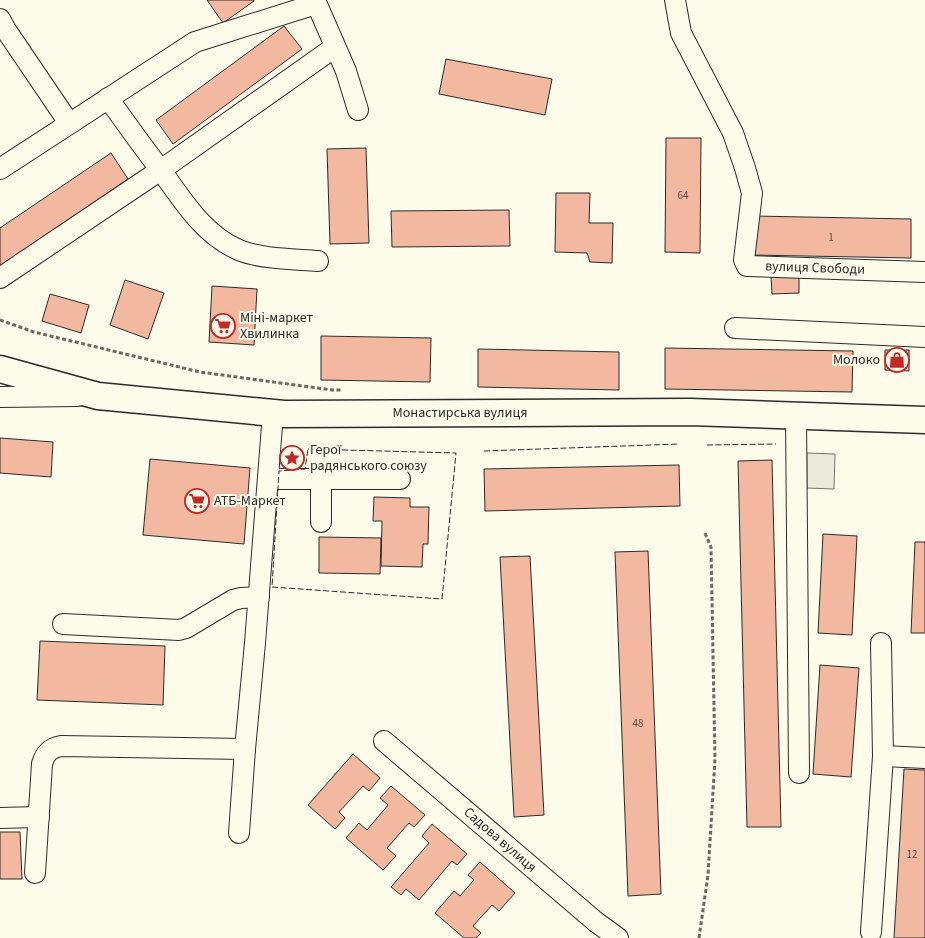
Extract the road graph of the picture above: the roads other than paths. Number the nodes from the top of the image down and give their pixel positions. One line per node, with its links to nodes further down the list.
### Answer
1 (675, 0): 11 (street, вулиця Свободи)
2 (316, 2): 4 (street); 5 (street)
3 (0, 19): 7 (street)
4 (335, 47): 6 (street); 9 (street)
5 (108, 98): 7 (street); 9 (street)
6 (358, 110)
7 (69, 123): 8 (street)
8 (0, 169)
9 (161, 170): 10 (street); 12 (street)
10 (318, 261)
11 (925, 272)
12 (0, 278)
13 (735, 328): 14 (street)
14 (925, 337)
15 (0, 369): 16 (main road, Монастирська вулиця)
16 (98, 396): 17 (street); 18 (main road, Монастирська вулиця)
17 (0, 397)
18 (273, 413): 19 (main road, Монастирська вулиця); 21 (street)
19 (796, 415): 20 (main road, Монастирська вулиця); 32 (street)
20 (925, 420)
21 (268, 478): 22 (street); 25 (street)
22 (321, 479): 23 (street); 24 (street)
23 (400, 479)
24 (321, 522)
25 (259, 598): 26 (street); 29 (street)
26 (63, 624)
27 (881, 643): 30 (street)
28 (384, 740): 38 (street, Садова вулиця)
29 (245, 749): 33 (street); 35 (street)
30 (883, 756): 31 (street); 37 (street)
31 (925, 758)
32 (799, 773)
33 (39, 817): 34 (street); 36 (street)
34 (0, 818)
35 (239, 833)
36 (35, 873)
37 (871, 932)
38 (618, 938)

